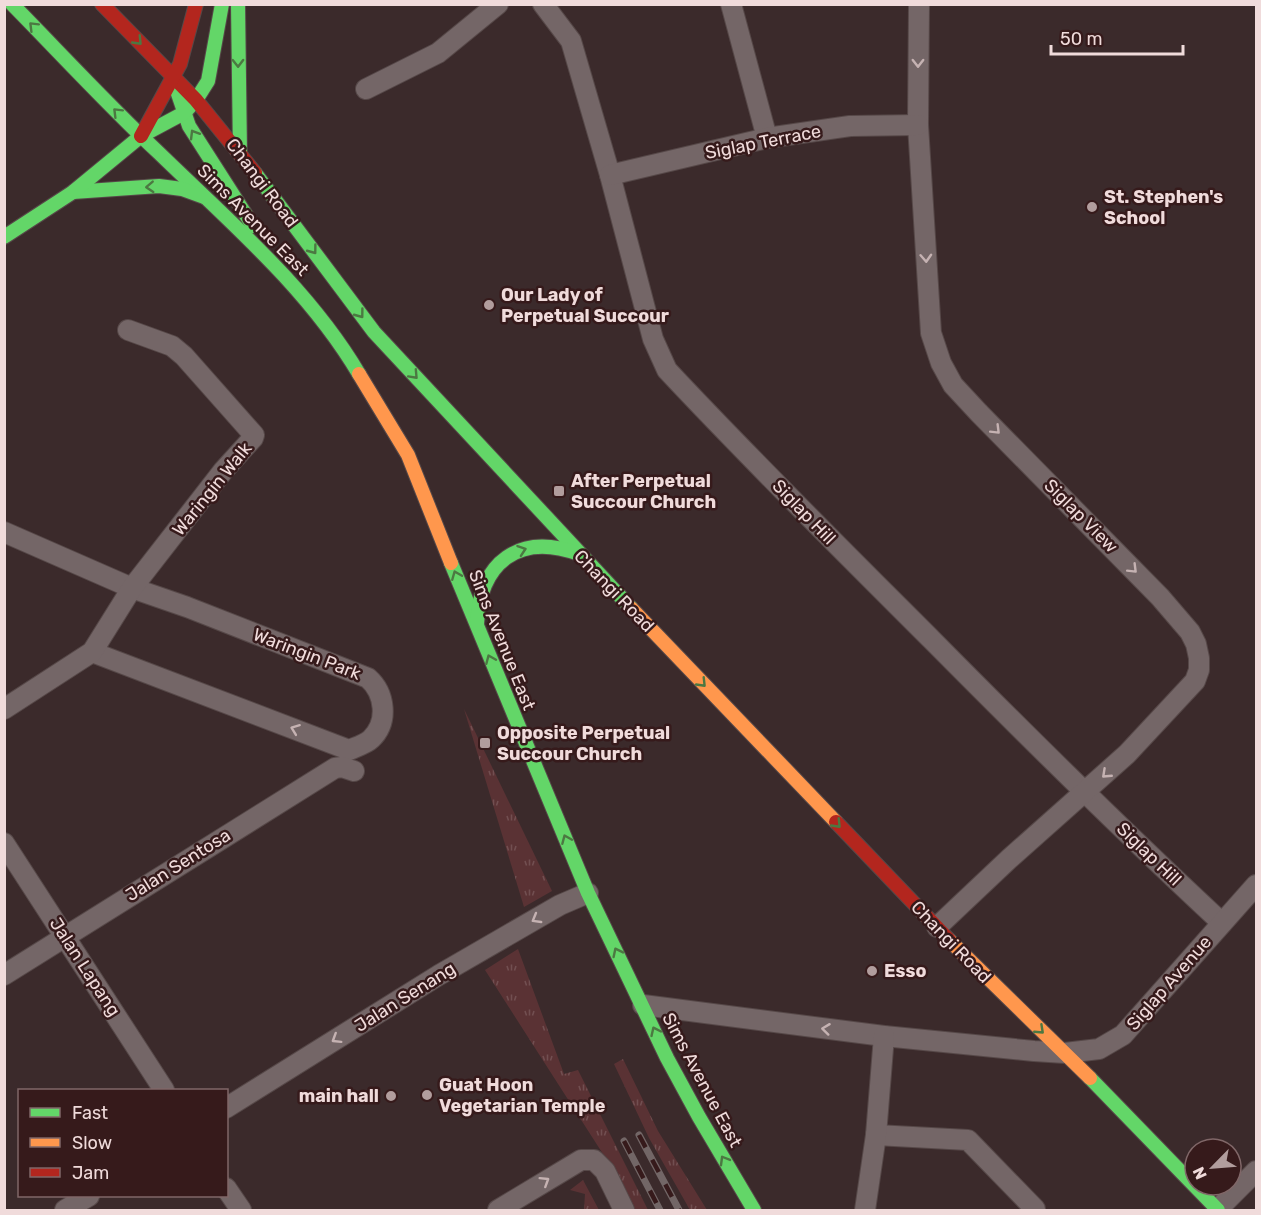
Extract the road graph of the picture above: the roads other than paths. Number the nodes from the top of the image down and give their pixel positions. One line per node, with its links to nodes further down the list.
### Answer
1 (12, 4): 15 (main road, Sims Avenue East, one-way to 1)
2 (102, 4): 10 (main road, Changi Road, one-way to 10)
3 (196, 4): 10 (main road)
4 (222, 4): 12 (main road)
5 (238, 4): 17 (main road, one-way to 17)
6 (498, 4): 11 (street)
7 (543, 4): 18 (street, Siglap Hill)
8 (731, 4): 16 (street)
9 (919, 4): 14 (street, Siglap View, one-way to 14)
10 (173, 79): 12 (main road, Changi Road); 13 (main road); 15 (main road)
11 (366, 89)
12 (196, 100): 13 (main road); 17 (main road, Changi Road)
13 (184, 113): 15 (main road); 22 (main road, one-way to 13)
14 (918, 125): 16 (street, Siglap Terrace); 31 (street, Siglap View, one-way to 31)
15 (141, 136): 19 (main road); 20 (main road, Sims Avenue East)
16 (767, 138): 18 (street, Siglap Terrace)
17 (240, 153): 25 (main road, Changi Road, one-way to 25)
18 (610, 175): 31 (street, Siglap Hill)
19 (73, 192): 20 (main road, one-way to 19); 21 (main road)
20 (207, 198): 22 (main road, Sims Avenue East)
21 (4, 237)
22 (282, 271): 27 (main road, Sims Avenue East, one-way to 22)
23 (129, 330): 26 (street, Waringin Walk)
24 (4, 532): 26 (street, Waringin Park)
25 (579, 554): 27 (main road, one-way to 25); 36 (main road, Changi Road, one-way to 36)
26 (132, 588): 28 (street); 28 (street, Waringin Park, one-way to 28)
27 (478, 630): 34 (main road, Sims Avenue East, one-way to 27)
28 (92, 652): 29 (street)
29 (4, 709)
30 (354, 771): 37 (street, Jalan Sentosa)
31 (1085, 793): 35 (street, Siglap Hill); 36 (street, Siglap View)
32 (4, 843): 37 (street, Jalan Lapang)
33 (1257, 885): 35 (street, Siglap Avenue)
34 (588, 893): 39 (main road, Sims Avenue East, one-way to 34); 43 (street, Jalan Senang, one-way to 43)
35 (1222, 923): 41 (street, Siglap Avenue)
36 (937, 927): 41 (main road, Changi Road, one-way to 41)
37 (65, 936): 38 (street, Jalan Sentosa); 42 (street, Jalan Lapang)
38 (4, 975)
39 (643, 1005): 40 (street, one-way to 39); 53 (main road, Sims Avenue East, one-way to 39)
40 (885, 1036): 41 (street); 44 (street)
41 (1065, 1053): 55 (main road, Changi Road)
42 (163, 1089)
43 (228, 1107)
44 (876, 1135): 48 (street); 54 (street)
45 (1257, 1171): 55 (street)
46 (228, 1191): 50 (street)
47 (87, 1197): 49 (street)
48 (1035, 1209)
49 (64, 1210)
50 (241, 1210)
51 (498, 1210): 52 (street, one-way to 52)
52 (624, 1210)
53 (754, 1210)
54 (865, 1210)
55 (1218, 1210)

